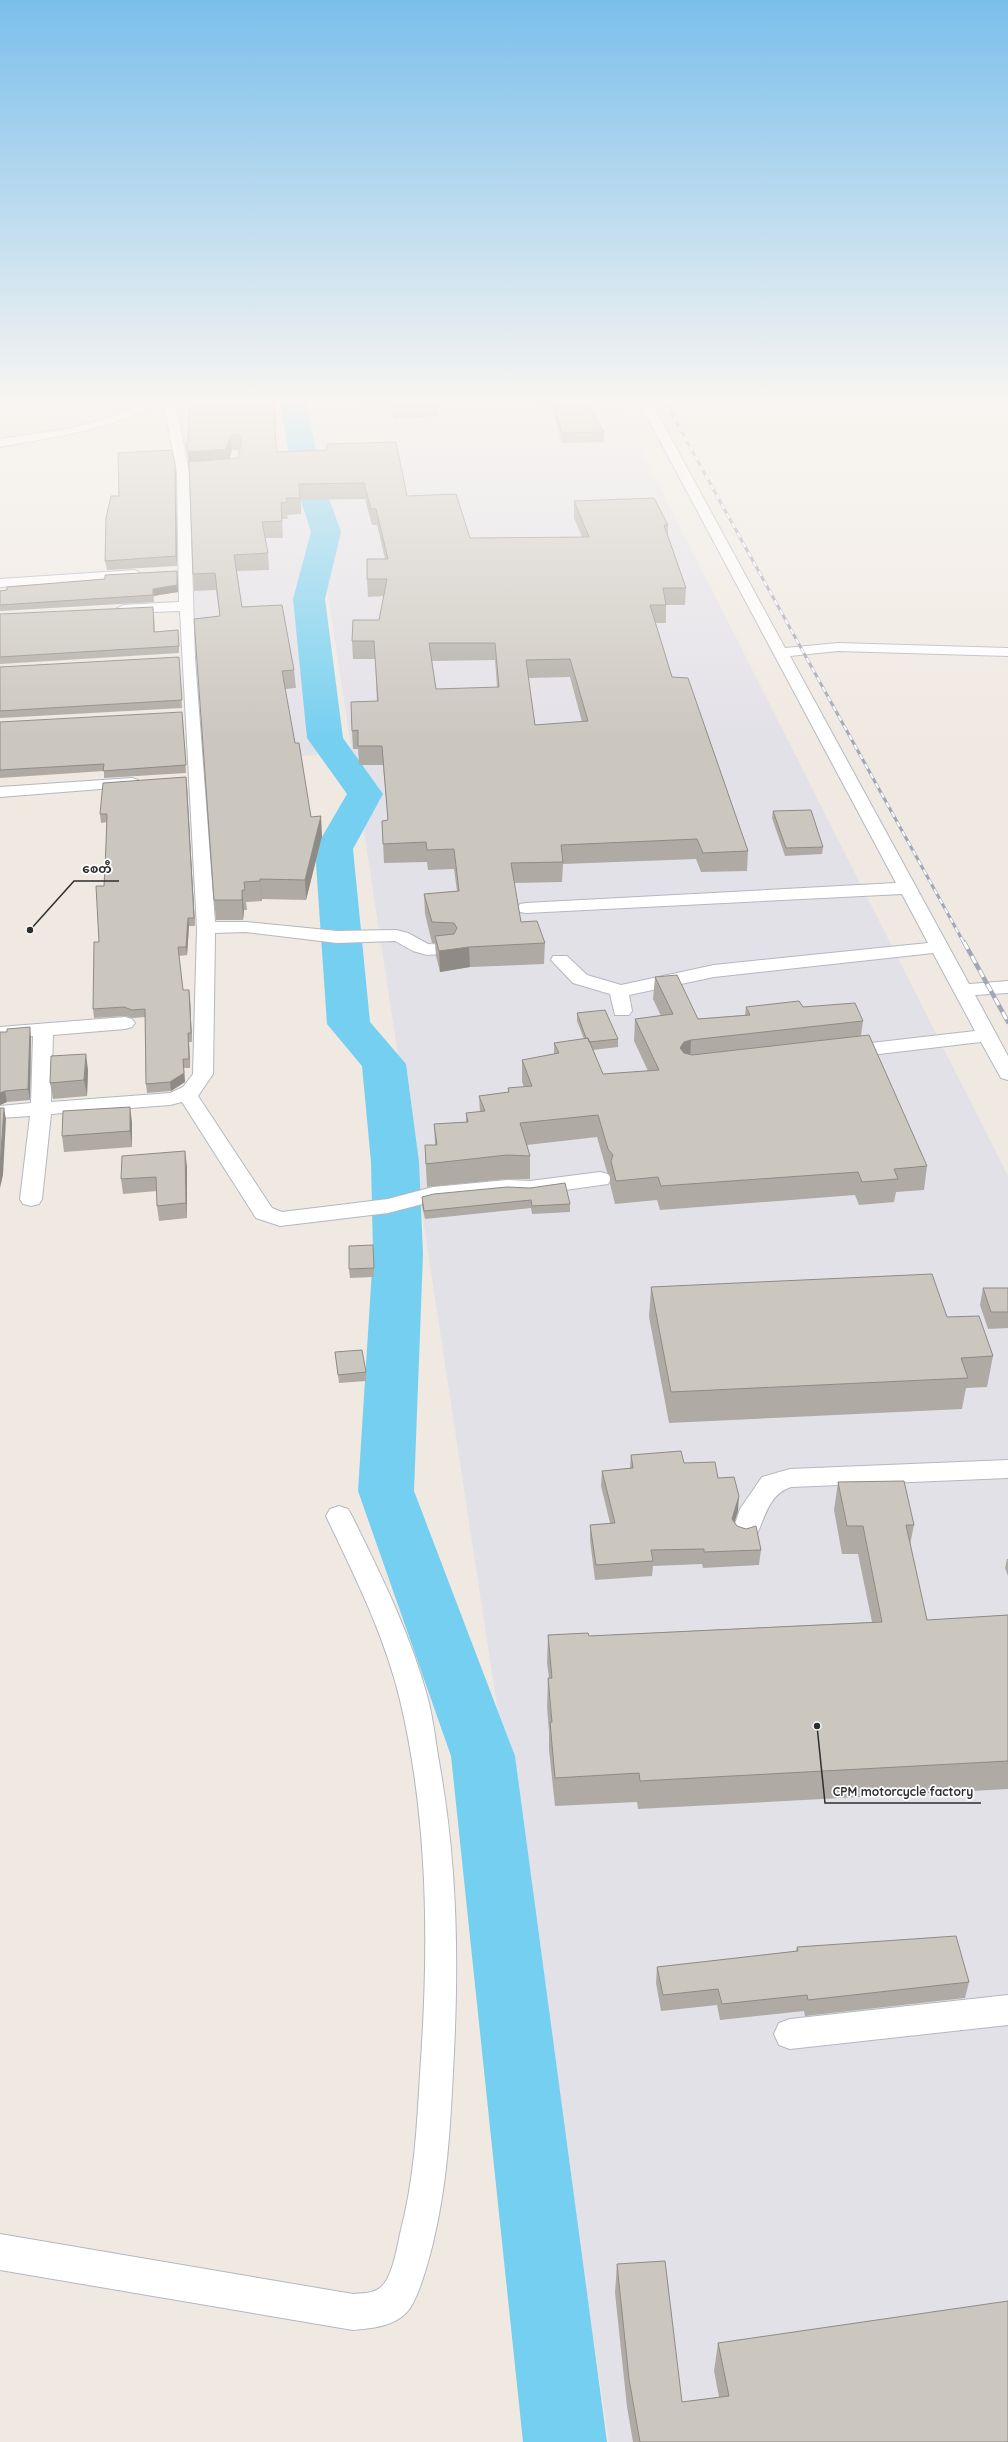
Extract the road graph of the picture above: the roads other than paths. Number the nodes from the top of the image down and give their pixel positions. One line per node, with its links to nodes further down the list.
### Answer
1 (186, 512): 5 (street)
2 (705, 512): 8 (street)
3 (147, 573): 4 (street)
4 (0, 583)
5 (186, 606): 6 (street); 9 (street)
6 (108, 610)
7 (1008, 652): 8 (street)
8 (781, 653): 15 (street)
9 (188, 658): 10 (street); 11 (street)
10 (172, 659)
11 (190, 713): 12 (street); 17 (street)
12 (175, 714)
13 (149, 782): 14 (street)
14 (0, 792)
15 (908, 888): 16 (street); 18 (street)
16 (526, 908)
17 (206, 928): 19 (street); 31 (street)
18 (939, 947): 22 (street); 23 (street)
19 (447, 949)
20 (560, 960): 23 (street)
21 (1008, 987): 22 (street)
22 (963, 990): 28 (street)
23 (621, 991): 24 (street)
24 (622, 1011)
25 (125, 1023): 26 (street)
26 (43, 1030): 27 (street); 32 (street)
27 (0, 1034)
28 (987, 1035): 29 (street); 30 (street)
29 (823, 1055)
30 (1008, 1074)
31 (187, 1095): 32 (street); 34 (street)
32 (41, 1109): 33 (street); 35 (street)
33 (0, 1112)
34 (600, 1178)
35 (31, 1199)
36 (1008, 1469): 38 (street)
37 (340, 1516): 41 (street)
38 (745, 1533)
39 (1008, 2010): 40 (street)
40 (790, 2034)
41 (0, 2252)

